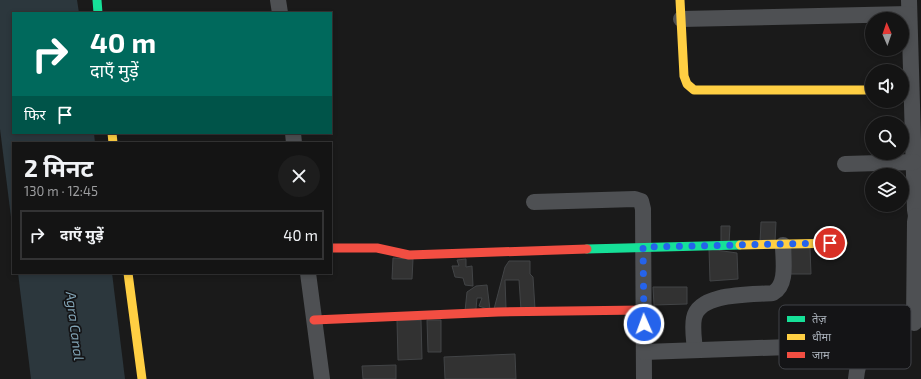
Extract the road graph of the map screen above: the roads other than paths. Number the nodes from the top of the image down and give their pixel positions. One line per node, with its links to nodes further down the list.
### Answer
1 (97, 0): 4 (street)
2 (278, 0): 5 (street)
3 (680, 0): 7 (street)
4 (98, 12)
5 (280, 12)
6 (912, 13): 7 (street); 8 (street)
7 (682, 19): 9 (street)
8 (909, 64)
9 (865, 90)
10 (909, 96): 11 (street)
11 (917, 119): 12 (street)
12 (914, 162): 13 (street); 15 (street)
13 (845, 164)
14 (534, 202): 18 (street)
15 (919, 218): 24 (street)
16 (843, 243): 17 (street)
17 (784, 245): 18 (street); 26 (street)
18 (643, 247): 19 (street); 22 (street)
19 (332, 248)
20 (128, 274): 29 (street)
21 (308, 274): 23 (street)
22 (643, 310): 23 (street); 27 (street)
23 (314, 320): 30 (street)
24 (914, 323)
25 (779, 347): 26 (street)
26 (695, 350): 27 (street)
27 (644, 352): 31 (street)
28 (858, 369): 32 (street)
29 (142, 379)
30 (322, 379)
31 (644, 379)
32 (856, 379)

